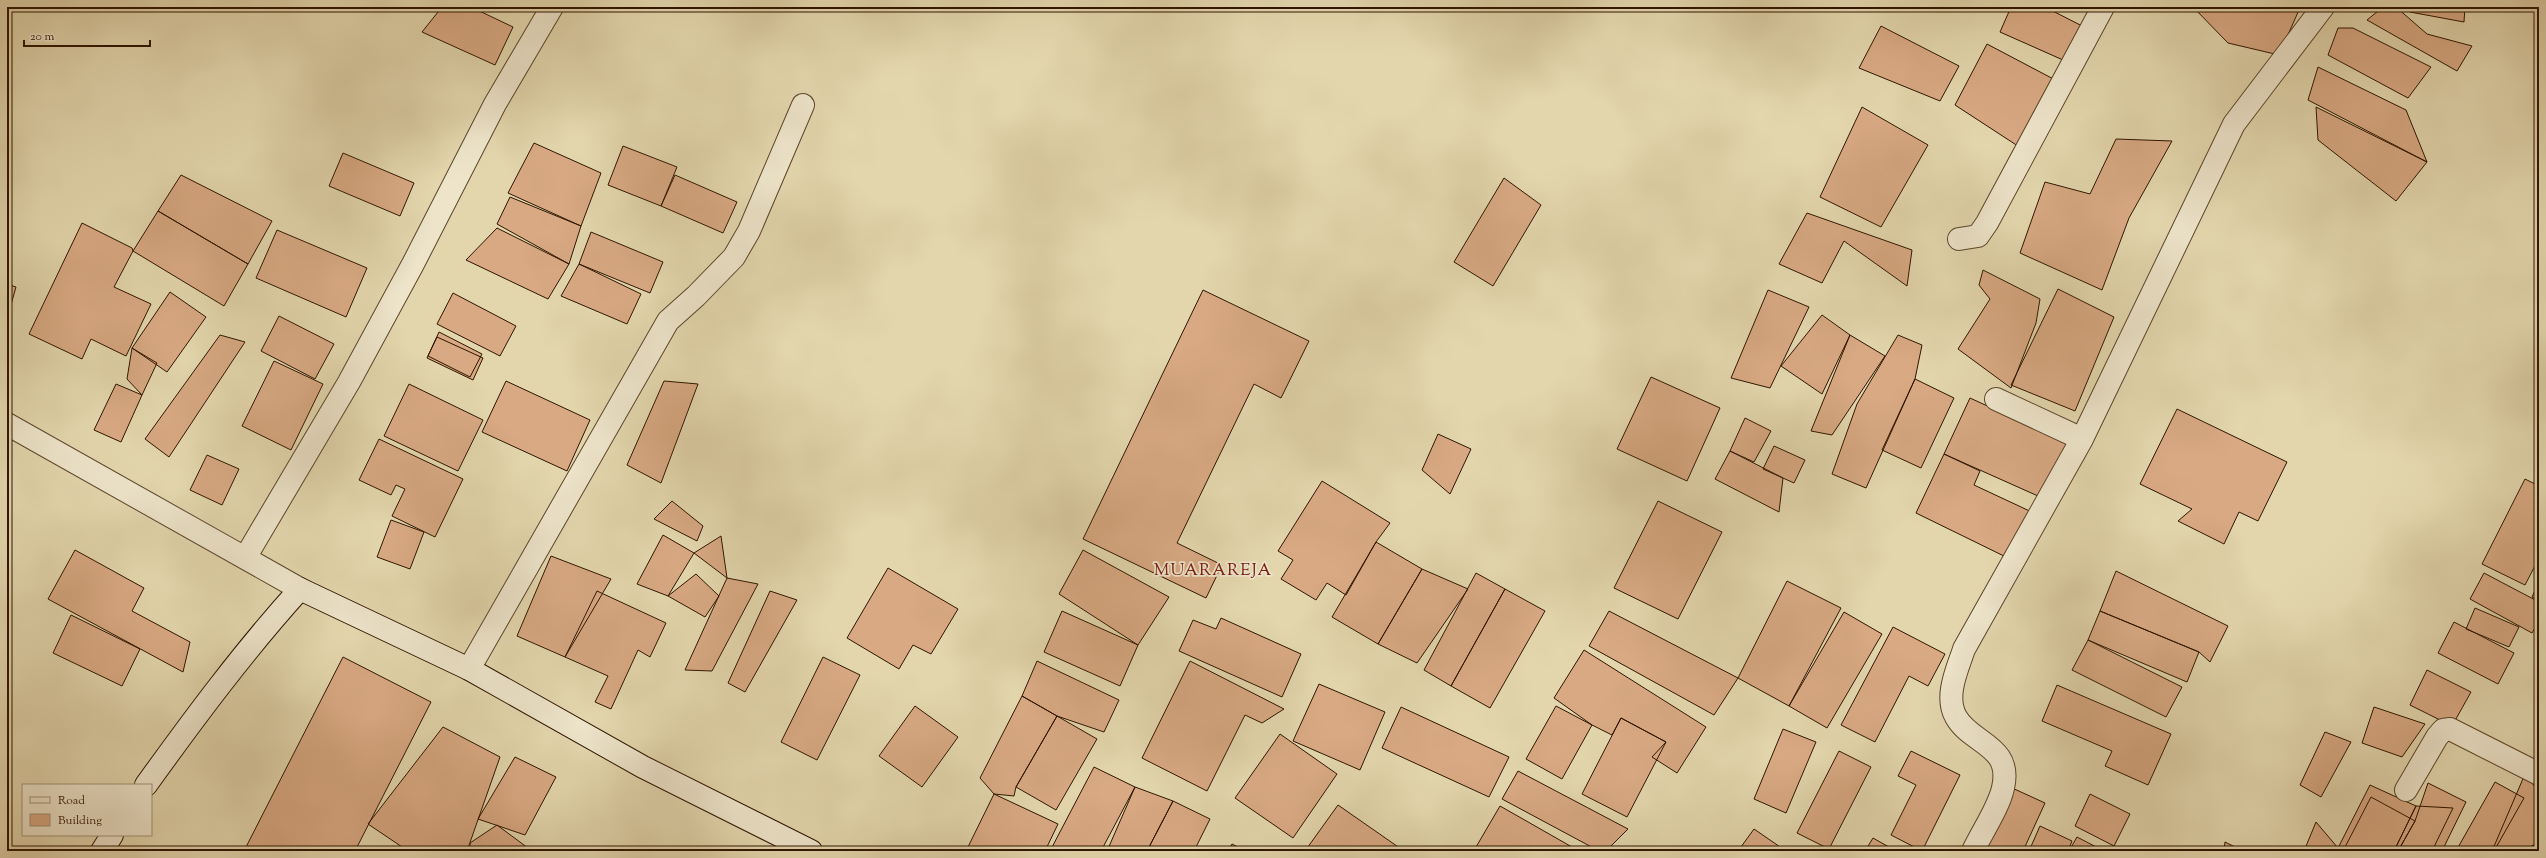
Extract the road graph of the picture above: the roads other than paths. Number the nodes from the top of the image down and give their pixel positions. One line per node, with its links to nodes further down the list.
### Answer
1 (552, 7): 9 (street)
2 (2103, 7): 5 (street)
3 (2323, 7): 8 (street)
4 (803, 105): 11 (street)
5 (1959, 239)
6 (1996, 399): 8 (street)
7 (7, 424): 9 (street)
8 (2082, 439): 18 (street)
9 (245, 558): 10 (street)
10 (300, 589): 11 (street); 13 (street)
11 (469, 669): 17 (street)
12 (2539, 774): 14 (street)
13 (147, 784)
14 (2406, 790)
15 (111, 836): 16 (street)
16 (102, 851)
17 (811, 851)
18 (1973, 851)

